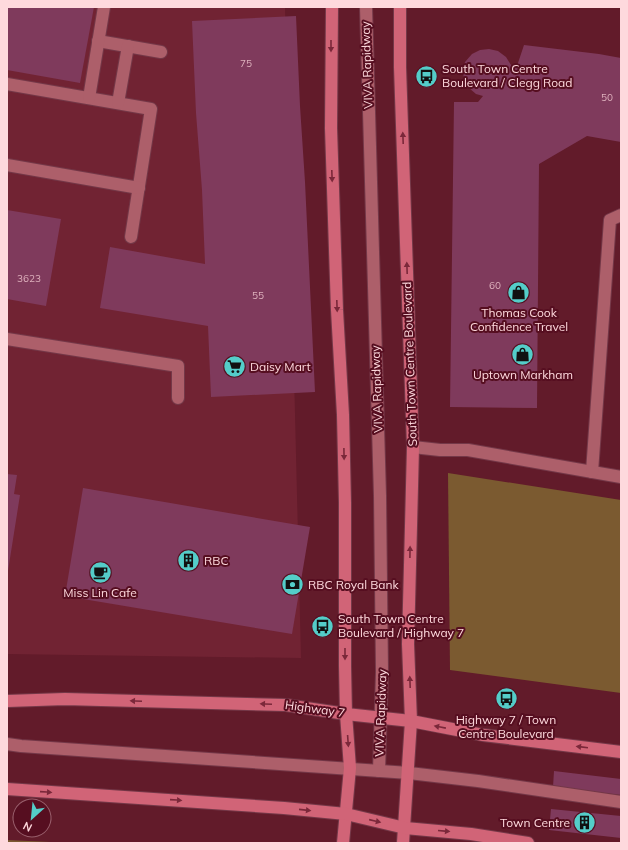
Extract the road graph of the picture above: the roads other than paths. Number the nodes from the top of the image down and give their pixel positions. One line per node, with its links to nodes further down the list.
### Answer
1 (104, 7): 5 (street)
2 (332, 7): 21 (main road, one-way to 21)
3 (366, 7): 22 (street, VIVA Rapidway)
4 (400, 7): 17 (main road, South Town Centre Boulevard, one-way to 4)
5 (98, 41): 6 (street); 9 (street)
6 (128, 46): 7 (street); 10 (street)
7 (161, 52)
8 (7, 84): 9 (street)
9 (89, 98): 10 (street)
10 (118, 103): 12 (street)
11 (7, 165): 12 (street)
12 (139, 188): 14 (street)
13 (621, 215): 18 (street)
14 (132, 237)
15 (7, 339): 16 (street)
16 (178, 398)
17 (413, 447): 18 (street); 23 (main road, South Town Centre Boulevard, one-way to 17)
18 (592, 472): 19 (street)
19 (621, 477)
20 (7, 701): 21 (main road, Highway 7, one-way to 20)
21 (346, 714): 22 (main road, Highway 7); 28 (main road, one-way to 28)
22 (380, 718): 23 (main road, Highway 7); 29 (street, VIVA Rapidway)
23 (411, 721): 27 (main road, Highway 7, one-way to 23); 30 (main road, South Town Centre Boulevard)
24 (7, 744): 25 (street, VIVA Rapidway)
25 (22, 746): 26 (street, VIVA Rapidway); 28 (street, VIVA Rapidway)
26 (7, 749)
27 (621, 752)
28 (350, 768): 29 (street, VIVA Rapidway); 33 (main road)
29 (379, 771): 30 (street, VIVA Rapidway)
30 (408, 773): 32 (street, VIVA Rapidway); 34 (main road, South Town Centre Boulevard)
31 (7, 789): 33 (main road, one-way to 33)
32 (621, 802)
33 (346, 814): 34 (main road, one-way to 34); 35 (main road)
34 (405, 828): 36 (main road, South Town Centre Boulevard); 37 (main road, one-way to 37)
35 (344, 843)
36 (403, 843)
37 (528, 843)

